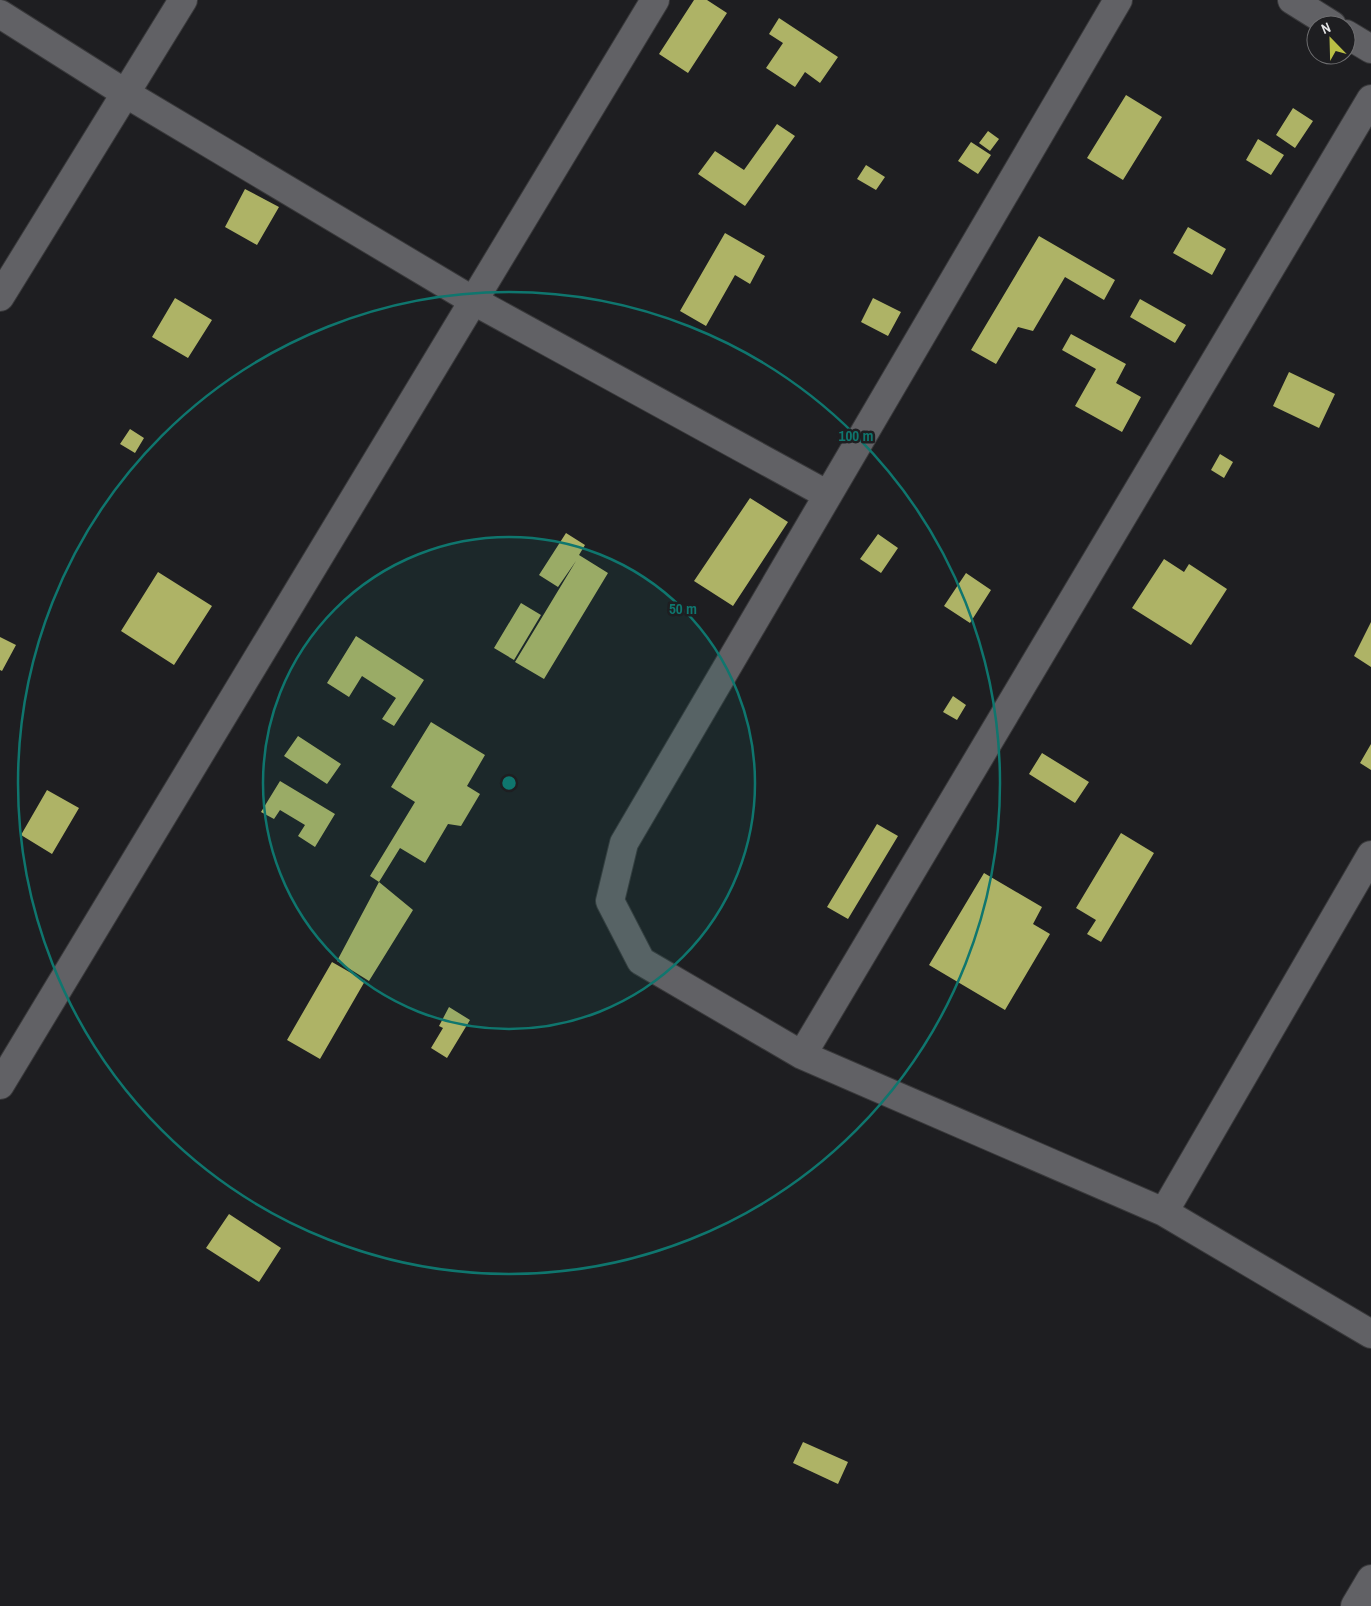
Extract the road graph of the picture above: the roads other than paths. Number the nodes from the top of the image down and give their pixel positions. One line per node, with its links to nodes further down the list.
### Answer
1 (183, 0): 9 (street)
2 (655, 0): 12 (street)
3 (1118, 0): 13 (street)
4 (1292, 0): 6 (street)
5 (0, 14): 9 (street)
6 (1316, 15)
7 (1356, 40): 8 (street)
8 (1371, 49)
9 (125, 93): 11 (street); 12 (street)
10 (1371, 100): 15 (street)
11 (0, 297)
12 (472, 300): 13 (street); 16 (street)
13 (828, 495): 15 (street)
14 (1371, 855): 17 (street)
15 (802, 1055): 17 (street)
16 (0, 1085)
17 (1164, 1212): 18 (street)
18 (1371, 1334)
19 (1371, 1580): 20 (street)
20 (1355, 1606)

